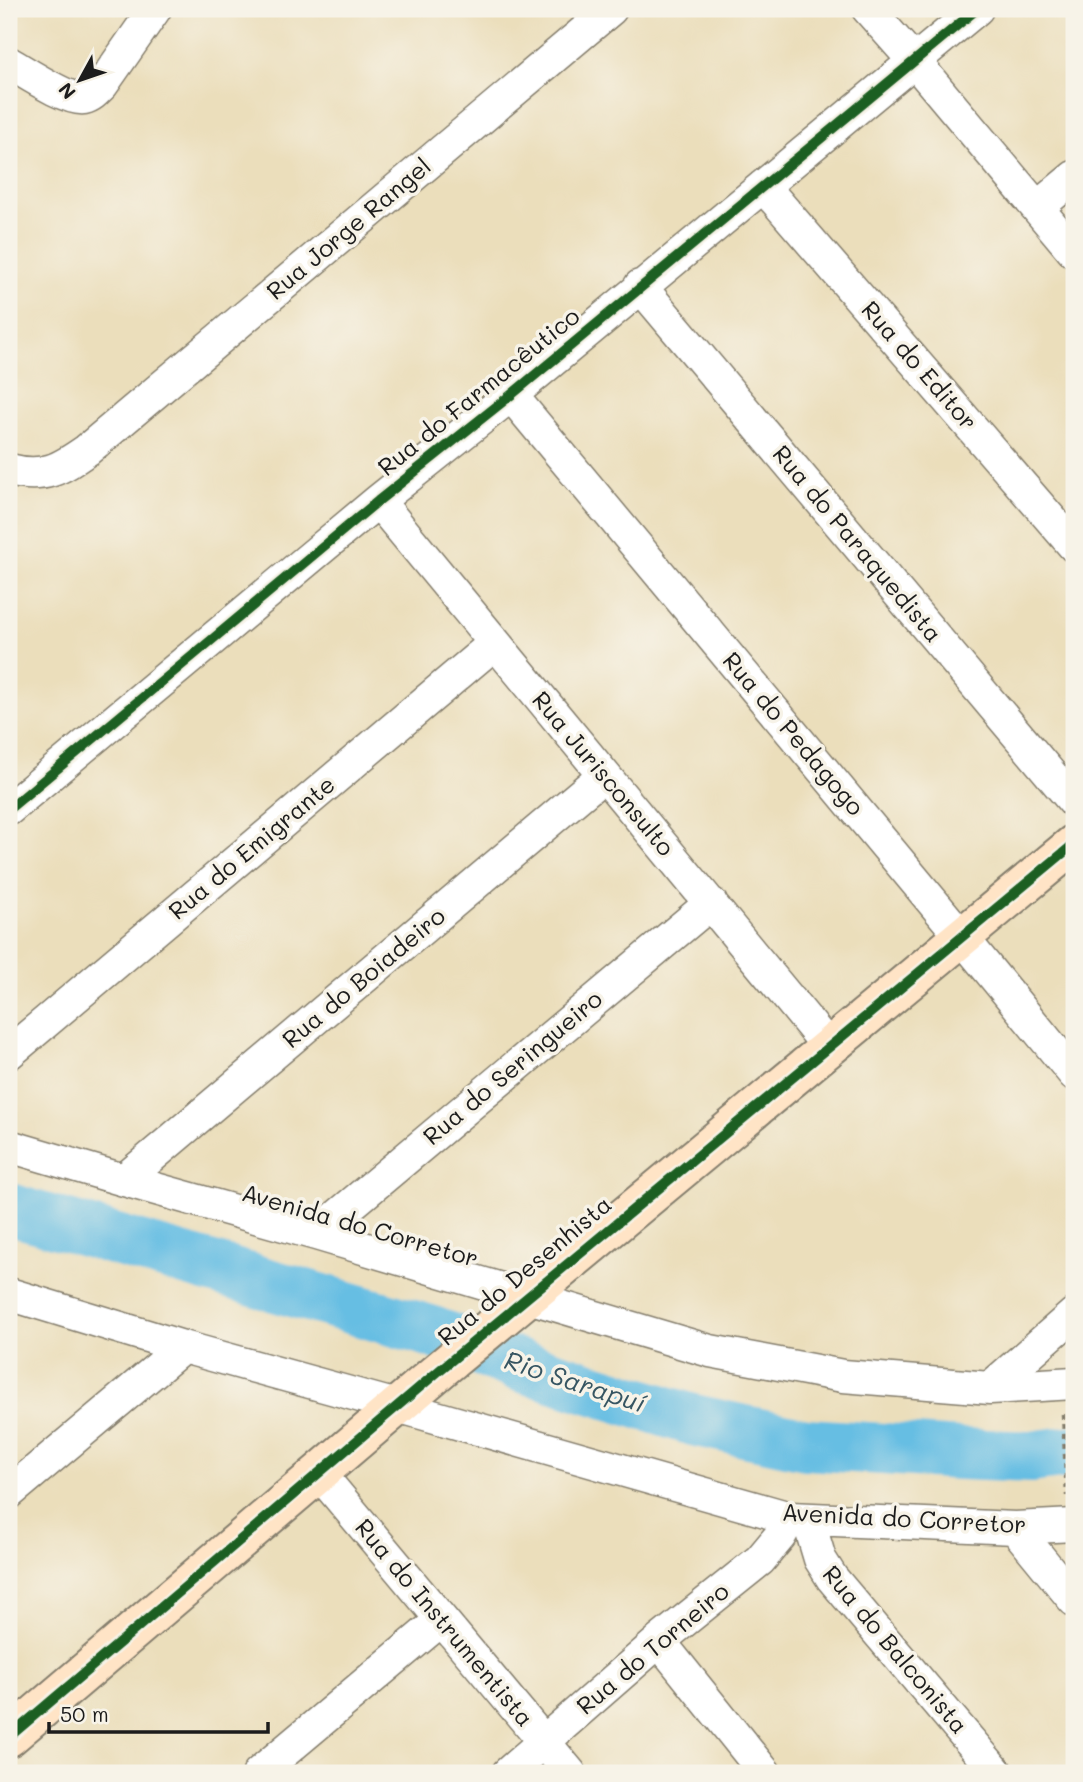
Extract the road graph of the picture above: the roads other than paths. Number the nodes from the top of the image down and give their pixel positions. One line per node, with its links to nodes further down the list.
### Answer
1 (155, 9): 6 (street)
2 (611, 9): 13 (street, Rua Jorge Rangel)
3 (868, 9): 5 (street)
4 (977, 9): 5 (street, Rua do Farmacêutico)
5 (914, 61): 8 (street, Rua do Farmacêutico); 9 (street)
6 (9, 63)
7 (1074, 177): 9 (street)
8 (763, 186): 11 (street, Rua do Farmacêutico); 15 (street, Rua do Editor)
9 (1038, 207): 10 (street)
10 (1074, 252)
11 (640, 286): 12 (street, Rua do Farmacêutico); 18 (street, Rua do Paraquedista)
12 (511, 395): 14 (street, Rua do Farmacêutico); 22 (street, Rua do Pedagogo)
13 (9, 470)
14 (379, 501): 16 (street, Rua Jurisconsulto); 19 (street, Rua do Farmacêutico)
15 (1074, 546)
16 (495, 643): 17 (street, Rua Jurisconsulto); 24 (street, Rua do Emigrante)
17 (604, 775): 21 (street, Rua Jurisconsulto); 27 (street, Rua do Boiadeiro)
18 (1074, 802)
19 (9, 810)
20 (1074, 844): 22 (street, Rua do Desenhista)
21 (711, 903): 23 (street, Rua Jurisconsulto); 28 (street, Rua do Seringueiro)
22 (961, 936): 23 (street, Rua do Desenhista); 25 (street, Rua do Pedagogo)
23 (828, 1046): 30 (street, Rua do Desenhista)
24 (9, 1053)
25 (1074, 1074)
26 (9, 1146): 27 (street, Avenida do Corretor)
27 (124, 1180): 28 (street, Avenida do Corretor)
28 (316, 1234): 30 (street, Avenida do Corretor)
29 (9, 1294): 32 (street, Avenida do Corretor)
30 (527, 1297): 34 (street, Avenida do Corretor); 35 (street, Rua do Desenhista)
31 (1074, 1314): 34 (street)
32 (183, 1348): 35 (street, Avenida do Corretor); 37 (street)
33 (1074, 1383): 34 (street, Avenida do Corretor)
34 (989, 1388)
35 (397, 1406): 36 (street, Rua do Desenhista); 38 (street, Avenida do Corretor)
36 (319, 1473): 42 (street, Rua do Instrumentista); 44 (street, Rua do Desenhista)
37 (9, 1493)
38 (799, 1519): 40 (street, Avenida do Corretor); 43 (street, Rua do Torneiro); 50 (street, Rua do Balconista)
39 (1074, 1525): 40 (street, Avenida do Corretor)
40 (1014, 1528): 41 (street)
41 (1074, 1600)
42 (441, 1620): 45 (street, Rua do Instrumentista); 46 (street)
43 (659, 1641): 45 (street, Rua do Torneiro); 49 (street)
44 (9, 1737)
45 (544, 1743): 47 (street, Rua do Torneiro); 48 (street, Rua do Instrumentista)
46 (259, 1773)
47 (508, 1773)
48 (570, 1773)
49 (765, 1773)
50 (997, 1773)

